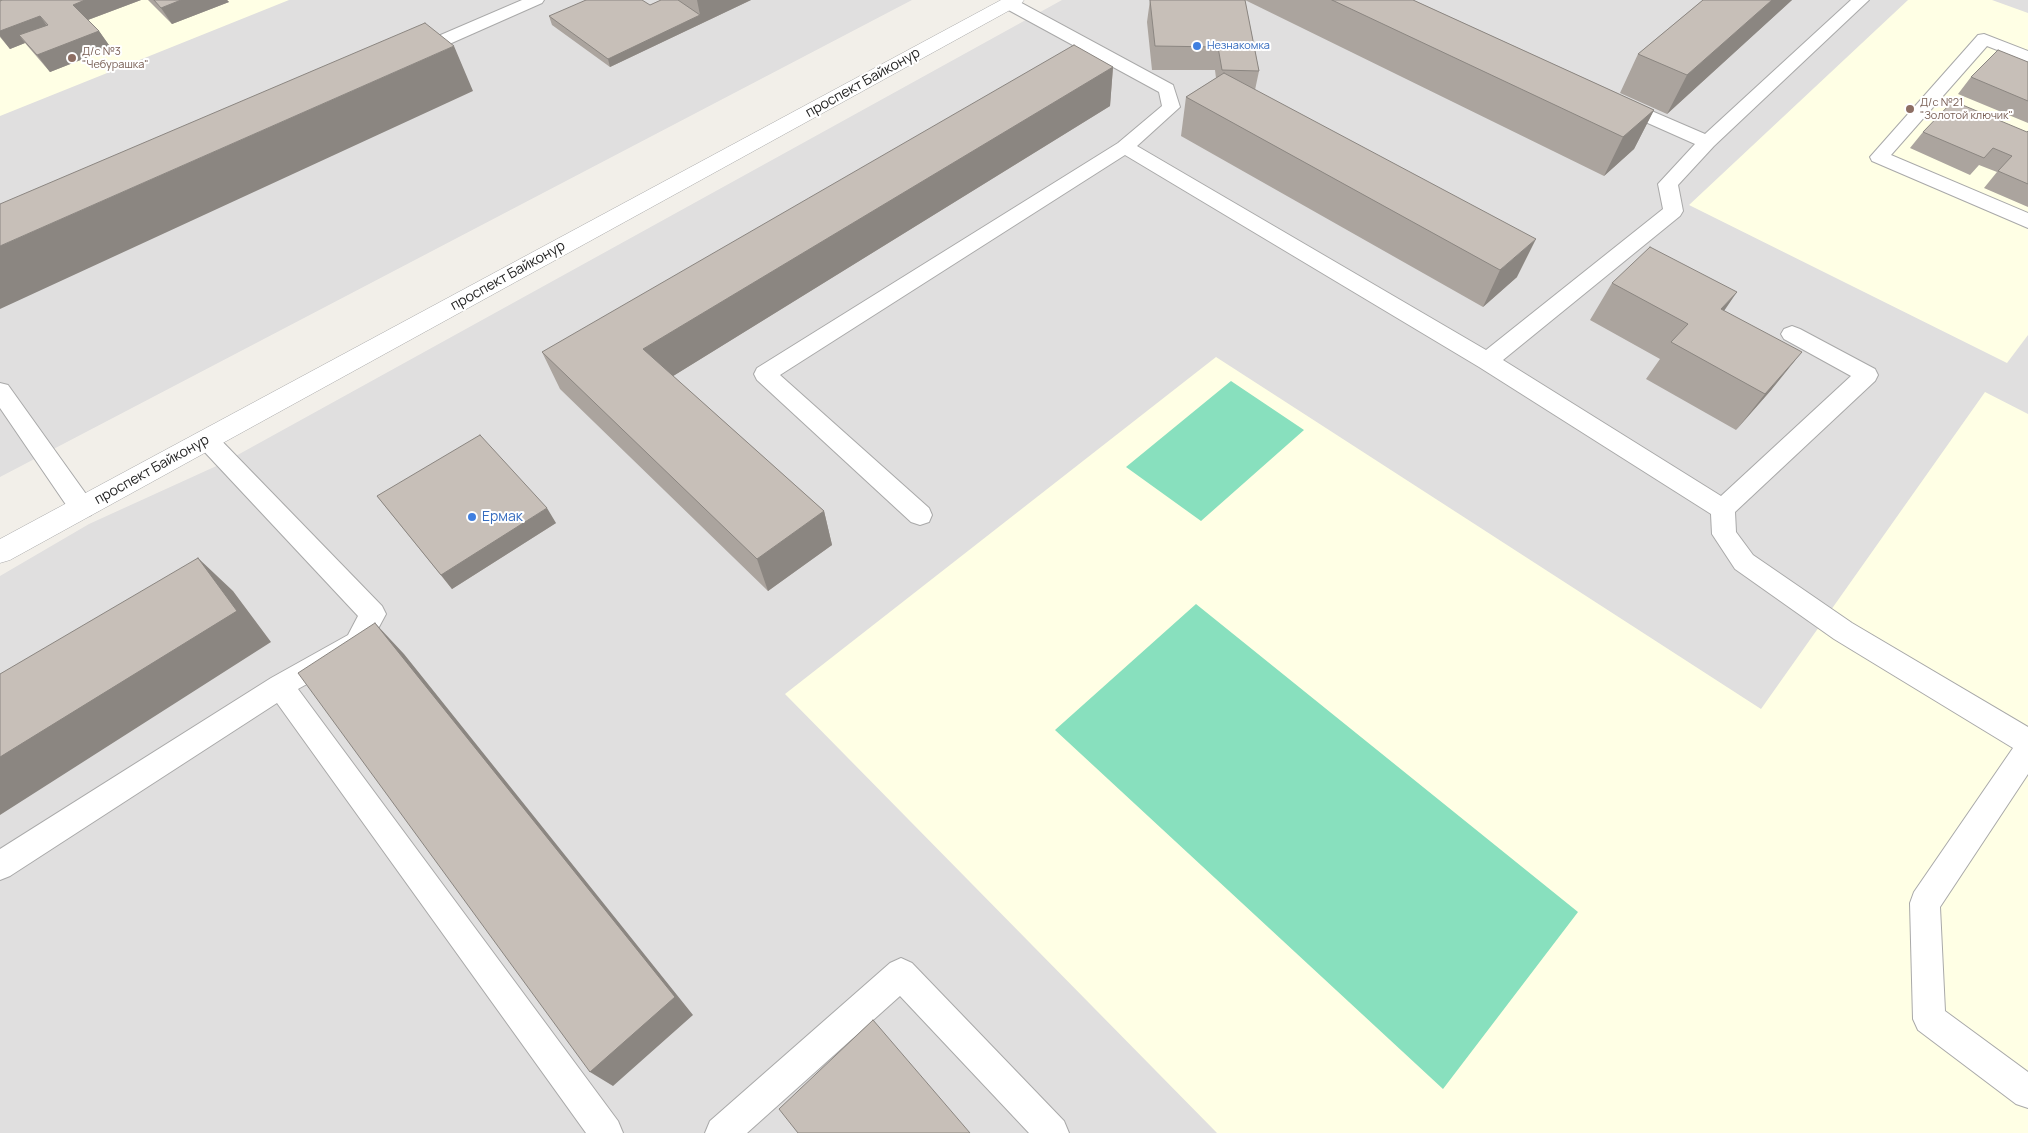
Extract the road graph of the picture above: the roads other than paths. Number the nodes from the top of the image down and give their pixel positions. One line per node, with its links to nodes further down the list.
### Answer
1 (536, 0): 5 (lane)
2 (1861, 0): 7 (lane)
3 (1012, 2): 8 (lane); 13 (street, проспект Байконур)
4 (2028, 57): 9 (lane)
5 (400, 60)
6 (1607, 98): 7 (lane)
7 (1707, 142): 11 (lane)
8 (1125, 147): 11 (lane); 16 (lane)
9 (2028, 221)
10 (1792, 334): 15 (lane)
11 (1487, 361): 15 (lane)
12 (0, 391): 14 (lane)
13 (207, 440): 14 (street, проспект Байконур); 18 (lane)
14 (82, 508): 17 (street, проспект Байконур)
15 (1723, 509): 19 (lane)
16 (920, 515)
17 (0, 552)
18 (280, 686): 21 (lane); 23 (lane)
19 (2028, 742)
20 (2028, 750): 22 (lane)
21 (0, 866)
22 (2028, 1092)
23 (606, 1133)
24 (722, 1133): 25 (lane)
25 (1052, 1133)

